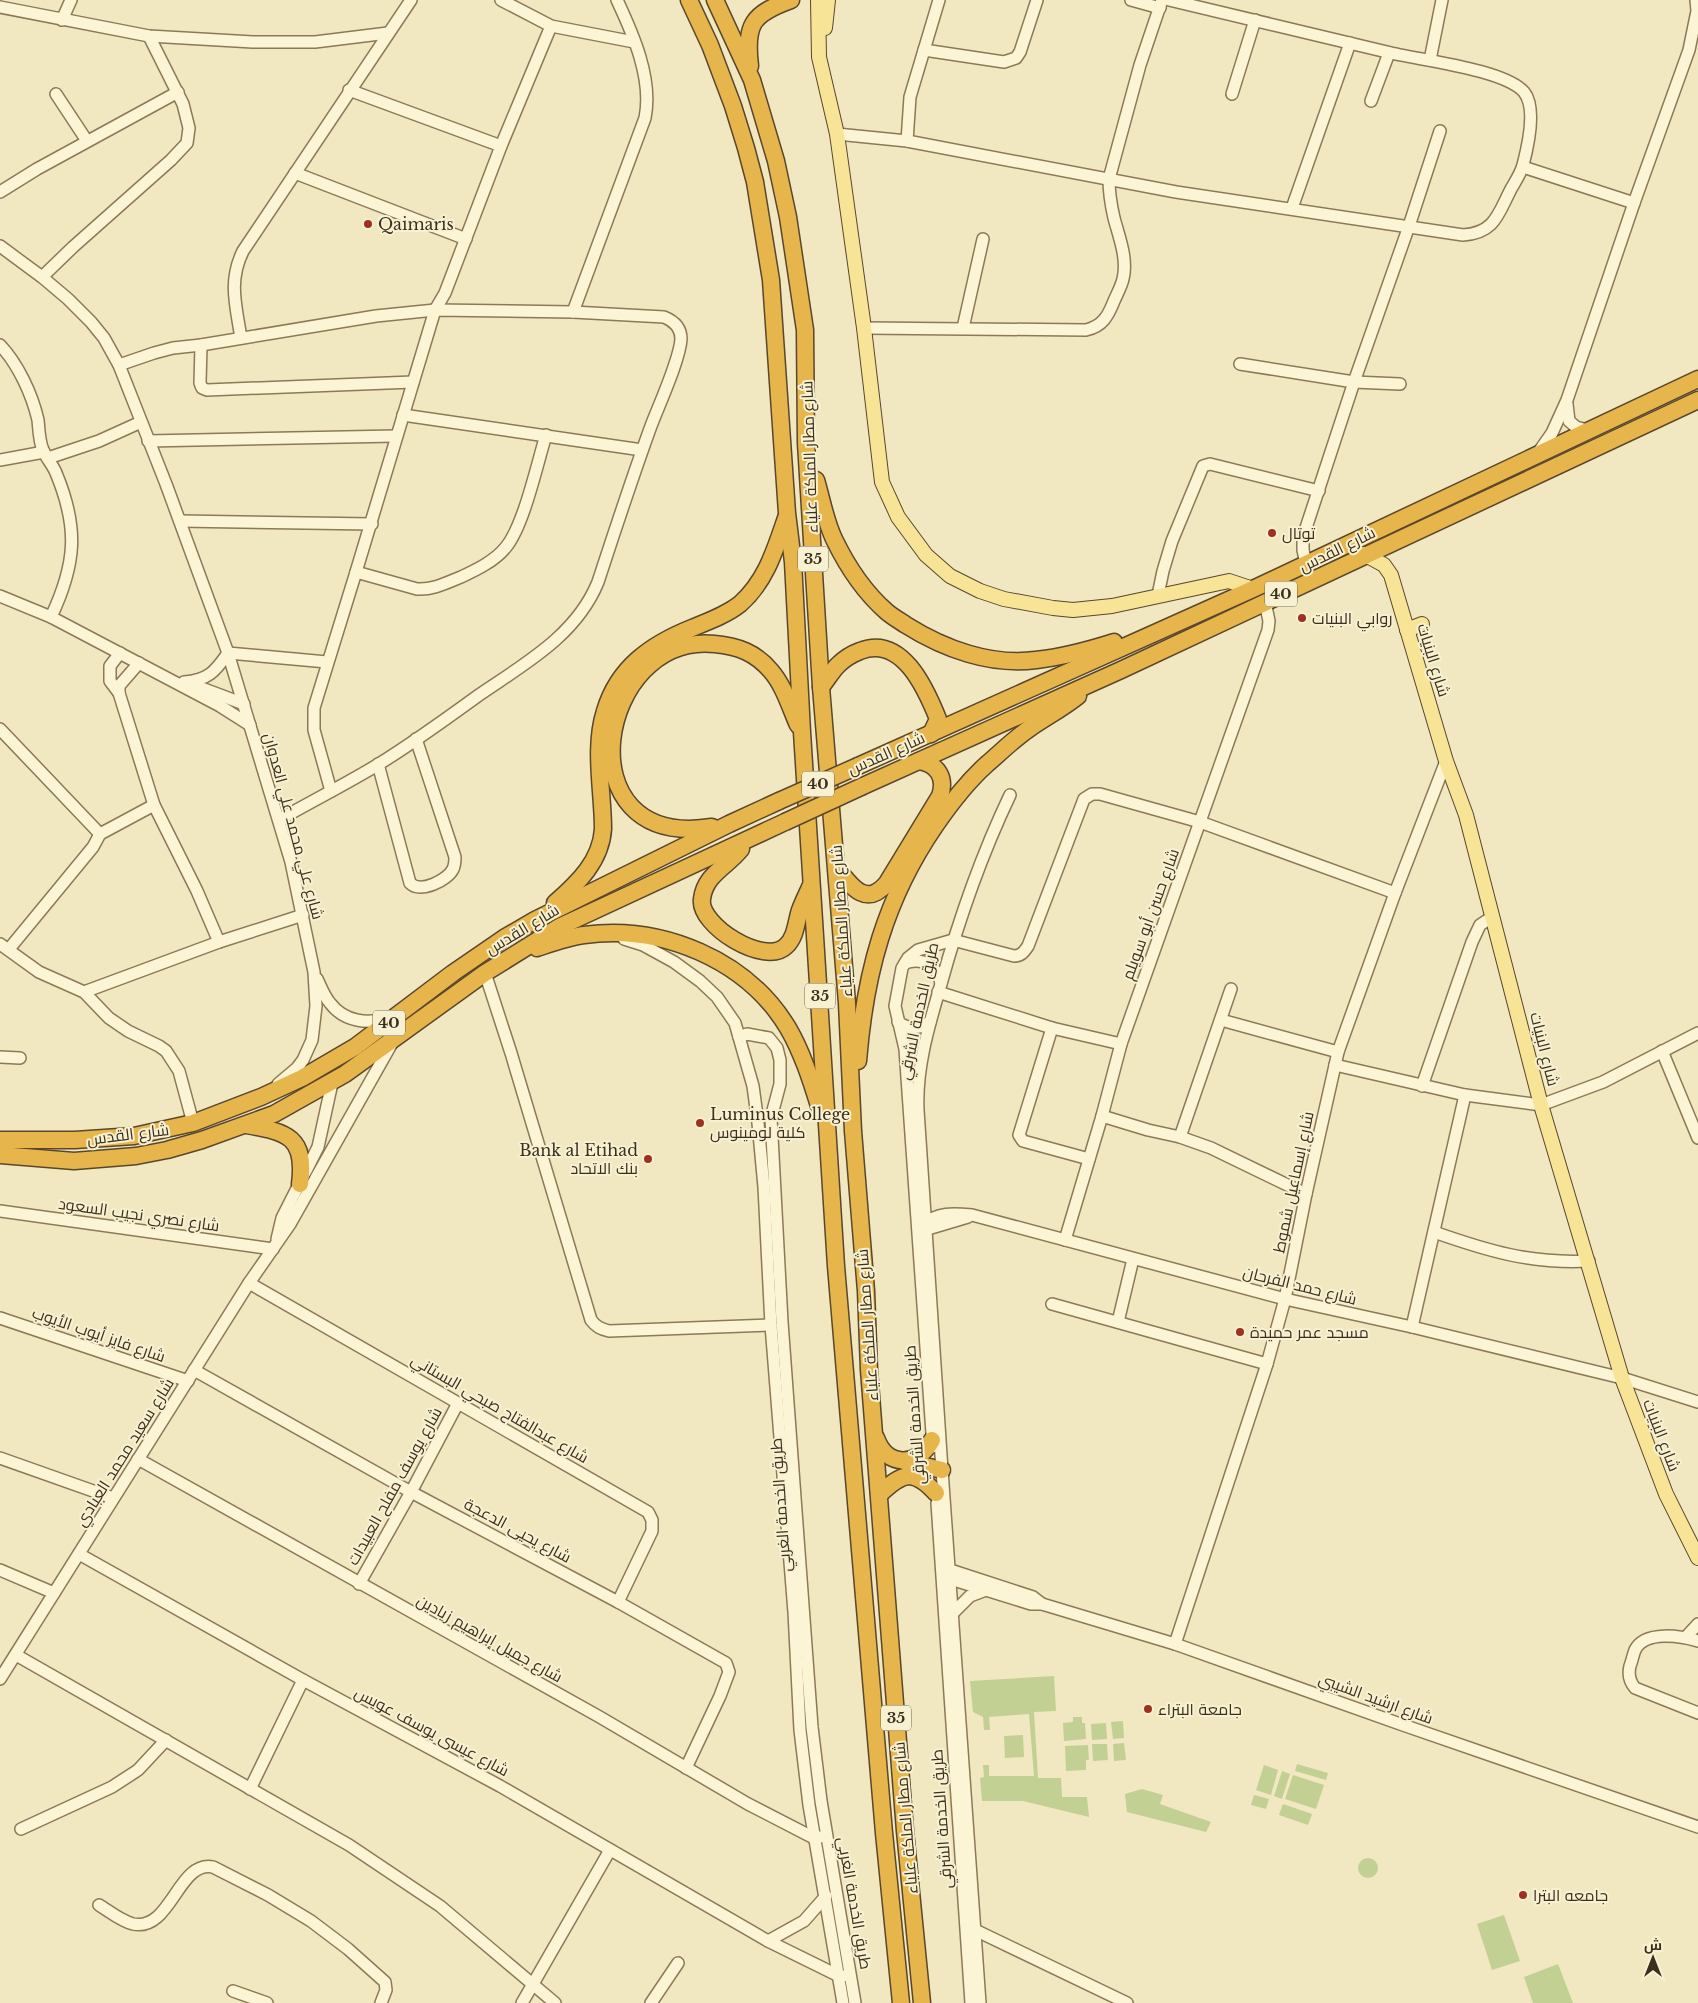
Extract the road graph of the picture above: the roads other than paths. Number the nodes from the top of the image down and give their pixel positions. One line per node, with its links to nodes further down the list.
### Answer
1 (71, 0): 18 (street)
2 (411, 0): 21 (street)
3 (501, 0): 20 (street)
4 (617, 0): 23 (street)
5 (690, 0): 78 (highway, شارع مطار الملكة علياء / 35)
6 (716, 0): 29 (highway, شارع مطار الملكة علياء / 35)
7 (791, 0): 29 (highway)
8 (818, 0): 24 (main road)
9 (828, 0): 24 (main road)
10 (939, 0): 26 (street)
11 (1037, 0): 26 (street)
12 (1131, 0): 16 (street)
13 (1169, 0): 19 (street)
14 (1442, 0): 28 (street)
15 (1696, 0): 44 (street)
16 (1161, 4): 42 (street)
17 (0, 7): 18 (street)
18 (62, 20): 22 (street)
19 (1254, 20): 25 (street); 33 (street)
20 (551, 26): 23 (street); 39 (street)
21 (388, 33): 22 (street); 30 (street)
22 (149, 36): 31 (street)
23 (634, 42): 52 (street)
24 (818, 42): 36 (main road)
25 (1350, 43): 27 (street); 45 (street)
26 (924, 50): 38 (street)
27 (1389, 53): 28 (street); 34 (street)
28 (1430, 60): 40 (street)
29 (752, 80): 72 (highway, شارع مطار الملكة علياء / 35)
30 (350, 90): 39 (street); 41 (street)
31 (178, 92): 37 (street); 50 (street)
32 (56, 94): 37 (street)
33 (1232, 94)
34 (1371, 101)
35 (1440, 131): 46 (street)
36 (836, 134): 38 (street); 53 (main road)
37 (87, 142): 43 (street)
38 (907, 142): 42 (street)
39 (501, 146): 47 (street)
40 (1523, 167): 44 (street); 46 (street)
41 (295, 173): 47 (street); 55 (street)
42 (1108, 179): 45 (street); 54 (street)
43 (0, 192)
44 (1634, 203): 64 (street)
45 (1292, 208): 46 (street)
46 (1409, 226): 62 (street)
47 (466, 239): 51 (street)
48 (983, 239): 54 (street)
49 (0, 246): 50 (street)
50 (42, 277): 59 (street)
51 (436, 310): 52 (street); 55 (street); 61 (street)
52 (573, 312): 73 (street)
53 (864, 328): 54 (street); 85 (main road)
54 (963, 328)
55 (241, 338): 57 (street)
56 (0, 345): 75 (street)
57 (201, 345): 59 (street); 61 (street)
58 (1240, 364): 62 (street)
59 (119, 365): 67 (street)
60 (1698, 379): 68 (highway, شارع القدس / 40)
61 (413, 382): 66 (street)
62 (1354, 382): 63 (street); 77 (street)
63 (1400, 384)
64 (1567, 400): 68 (street); 74 (street)
65 (1698, 400): 81 (highway, شارع القدس / 40)
66 (403, 415): 69 (street); 70 (street)
67 (141, 422): 71 (street); 75 (street)
68 (1588, 430): 74 (highway, شارع القدس / 40)
69 (546, 435): 73 (street); 83 (street)
70 (396, 436): 71 (street); 80 (street)
71 (148, 441): 79 (street)
72 (806, 443): 90 (highway); 99 (highway, شارع مطار الملكة علياء / 35)
73 (642, 450): 106 (street)
74 (1538, 453): 82 (highway, شارع القدس / 40)
75 (46, 455): 76 (street); 88 (street)
76 (0, 460)
77 (1319, 491): 82 (street); 85 (street)
78 (787, 513): 104 (highway, شارع مطار الملكة علياء / 35); 123 (highway)
79 (180, 521): 80 (street); 93 (street)
80 (372, 524): 83 (street)
81 (1364, 554): 87 (highway, شارع القدس / 40); 91 (main road, شارع البنيات)
82 (1306, 564): 84 (highway, شارع القدس / 40)
83 (356, 572): 94 (street)
84 (1253, 590): 85 (main road); 90 (highway, شارع القدس / 40)
85 (1158, 595)
86 (0, 596): 88 (street, شارع علي محمد علي العدوان)
87 (1265, 602): 97 (highway, شارع القدس / 40); 114 (street, شارع حسن أبو سويلم)
88 (51, 617): 92 (street, شارع علي محمد علي العدوان)
89 (1422, 624): 91 (main road)
90 (1167, 628): 105 (highway, شارع القدس / 40)
91 (1407, 630): 108 (main road, شارع البنيات)
92 (120, 653): 95 (street, شارع علي محمد علي العدوان); 100 (street)
93 (228, 653): 94 (street); 98 (street); 101 (street)
94 (327, 662): 110 (street)
95 (139, 664): 96 (street, شارع علي محمد علي العدوان); 100 (street)
96 (167, 678): 98 (street, شارع علي محمد علي العدوان); 102 (street, شارع علي محمد علي العدوان)
97 (1101, 678): 107 (highway, شارع القدس / 40); 159 (highway)
98 (184, 682): 101 (street, شارع علي محمد علي العدوان)
99 (821, 687): 105 (highway); 118 (highway, شارع مطار الملكة علياء / 35)
100 (118, 693): 112 (street)
101 (244, 704): 102 (street)
102 (250, 726): 113 (street, شارع علي محمد علي العدوان)
103 (0, 729): 116 (street)
104 (802, 732): 115 (highway); 119 (highway, شارع مطار الملكة علياء / 35)
105 (930, 734): 115 (highway, شارع القدس / 40, bridge)
106 (416, 739): 109 (street); 109 (street)
107 (919, 761): 117 (highway, شارع القدس / 40, bridge); 118 (highway)
108 (1446, 761): 120 (street, شارع إسماعيل شموط); 122 (main road, شارع البنيات)
109 (378, 764): 110 (street)
110 (331, 791): 113 (street)
111 (1010, 795): 125 (street)
112 (154, 805): 116 (street); 126 (street)
113 (279, 820): 121 (street, شارع علي محمد علي العدوان)
114 (1200, 822): 120 (street); 125 (street); 143 (street, شارع حسن أبو سويلم)
115 (728, 824): 123 (highway, شارع القدس / 40)
116 (100, 834): 127 (street)
117 (743, 843): 119 (highway); 128 (highway, شارع القدس / 40)
118 (837, 868): 159 (highway, شارع مطار الملكة علياء / 35)
119 (812, 883): 158 (highway, شارع مطار الملكة علياء / 35)
120 (1395, 893): 145 (street, شارع إسماعيل شموط)
121 (303, 915): 126 (street); 130 (street, شارع علي محمد علي العدوان)
122 (1492, 917): 151 (street); 154 (main road, شارع البنيات)
123 (535, 920): 135 (highway, شارع القدس / 40)
124 (602, 933): 128 (highway); 141 (street, طريق الخدمة الغربي); 158 (highway)
125 (953, 940): 129 (street, طريق الخدمة الشرقي); 132 (street, طريق الخدمة الشرقي)
126 (219, 942): 134 (street)
127 (5, 946): 134 (street)
128 (509, 958): 131 (highway, شارع القدس / 40)
129 (905, 963): 132 (street); 137 (street, طريق الخدمة الشرقي)
130 (314, 972): 135 (street, شارع علي محمد علي العدوان); 153 (street, شارع علي محمد علي العدوان)
131 (485, 973): 142 (highway, شارع القدس / 40); 184 (street)
132 (940, 987): 138 (street, طريق الخدمة الشرقي); 139 (street)
133 (1231, 989): 136 (street)
134 (84, 992): 156 (street)
135 (408, 1009): 148 (highway, شارع القدس / 40)
136 (1221, 1020): 145 (street); 162 (street)
137 (898, 1022): 138 (street); 173 (street, طريق الخدمة الشرقي)
138 (930, 1022): 173 (street, طريق الخدمة الشرقي)
139 (1052, 1028): 143 (street); 168 (street)
140 (1698, 1033): 144 (street)
141 (739, 1038): 170 (street, طريق الخدمة الغربي); 170 (street, طريق الخدمة الغربي)
142 (393, 1042): 150 (highway, شارع القدس / 40); 176 (street, شارع سعيد محمد العبادي)
143 (1121, 1044): 155 (street, شارع حسن أبو سويلم)
144 (1662, 1051): 154 (street); 163 (street)
145 (1338, 1052): 149 (street, شارع إسماعيل شموط)
146 (0, 1057): 147 (street)
147 (20, 1058)
148 (326, 1065): 150 (highway); 153 (highway, شارع القدس / 40)
149 (1335, 1065): 151 (street); 171 (street, شارع إسماعيل شموط)
150 (332, 1082): 157 (highway, شارع القدس / 40); 169 (street, شارع سعيد محمد العبادي)
151 (1422, 1086): 152 (street)
152 (1465, 1095): 154 (street); 174 (street)
153 (261, 1097): 156 (highway, شارع القدس / 40)
154 (1541, 1105): 178 (main road, شارع البنيات)
155 (1102, 1116): 162 (street); 168 (street, شارع حسن أبو سويلم)
156 (193, 1123): 161 (highway, شارع القدس / 40)
157 (246, 1125): 167 (highway, شارع القدس / 40); 169 (highway)
158 (826, 1130): 244 (highway, شارع مطار الملكة علياء / 35)
159 (853, 1130): 192 (highway, شارع مطار الملكة علياء / 35)
160 (0, 1132): 165 (highway)
161 (111, 1137): 165 (highway, شارع القدس / 40); 167 (highway)
162 (1180, 1137): 171 (street)
163 (1698, 1138)
164 (0, 1140): 165 (highway, شارع القدس / 40)
165 (20, 1142)
166 (0, 1155): 167 (highway, شارع القدس / 40)
167 (114, 1159)
168 (1089, 1159): 175 (street, شارع حسن أبو سويلم)
169 (300, 1184): 176 (street, شارع سعيد محمد العبادي)
170 (769, 1193): 184 (street, طريق الخدمة الغربي); 225 (street, طريق الخدمة الغربي)
171 (1306, 1194): 180 (street, شارع إسماعيل شموط)
172 (0, 1211): 176 (street, شارع نصري نجيب السعود)
173 (923, 1228): 175 (street, شارع حمد الفرحان); 193 (street, طريق الخدمة الشرقي); 197 (street, طريق الخدمة الشرقي)
174 (1434, 1232): 178 (street); 185 (street)
175 (1065, 1240): 177 (street, شارع حمد الفرحان)
176 (274, 1246): 179 (street, شارع سعيد محمد العبادي)
177 (1133, 1259): 180 (street, شارع حمد الفرحان); 183 (street)
178 (1588, 1261): 188 (main road, شارع البنيات)
179 (250, 1283): 187 (street, شارع سعيد محمد العبادي); 191 (street, شارع عبدالفتاح صبحي البستاني)
180 (1285, 1299): 185 (street, شارع حمد الفرحان); 186 (street, شارع إسماعيل شموط)
181 (1052, 1304): 183 (street)
182 (1, 1322): 189 (street, شارع فايز أيوب الأيوب)
183 (1118, 1322): 186 (street)
184 (771, 1325): 226 (street, طريق الخدمة الغربي)
185 (1412, 1327): 188 (street, شارع حمد الفرحان)
186 (1267, 1364): 215 (street, شارع إسماعيل شموط)
187 (194, 1370): 189 (street, شارع سعيد محمد العبادي); 198 (street, شارع يحيى الدعجة)
188 (1622, 1378): 190 (street, شارع حمد الفرحان); 203 (main road, شارع البنيات)
189 (188, 1381): 195 (street, شارع سعيد محمد العبادي)
190 (1698, 1402)
191 (458, 1403): 198 (street, شارع يوسف مفلح العبيدات); 209 (street, شارع عبدالفتاح صبحي البستاني)
192 (875, 1433): 196 (highway); 200 (highway, شارع مطار الملكة علياء / 35)
193 (932, 1440): 196 (highway); 197 (street, طريق الخدمة الشرقي)
194 (0, 1458): 201 (street)
195 (138, 1459): 201 (street, شارع سعيد محمد العبادي); 206 (street, شارع جميل إبراهيم زيادين)
196 (904, 1461): 197 (highway)
197 (938, 1470): 199 (street, طريق الخدمة الشرقي); 205 (street, طريق الخدمة الشرقي)
198 (411, 1492): 206 (street, شارع يوسف مفلح العبيدات); 209 (street, شارع يحيى الدعجة)
199 (936, 1493): 200 (highway); 205 (street, طريق الخدمة الشرقي)
200 (880, 1494): 245 (highway, شارع مطار الملكة علياء / 35)
201 (113, 1498): 202 (street, شارع سعيد محمد العبادي)
202 (79, 1554): 208 (street, شارع سعيد محمد العبادي); 218 (street, شارع عيسى يوسف عويس)
203 (1698, 1558)
204 (0, 1570): 208 (street)
205 (945, 1573): 207 (street, شارع ارشيد الشيبي); 210 (street, شارع ارشيد الشيبي); 211 (street, طريق الخدمة الشرقي); 246 (street, طريق الخدمة الشرقي)
206 (359, 1584): 221 (street, شارع جميل إبراهيم زيادين)
207 (986, 1590): 210 (street, شارع ارشيد الشيبي); 211 (street)
208 (54, 1593): 216 (street, شارع سعيد محمد العبادي)
209 (618, 1602): 221 (street, شارع يحيى الدعجة)
210 (1042, 1604): 215 (street, شارع ارشيد الشيبي)
211 (953, 1613): 230 (street, طريق الخدمة الشرقي)
212 (1698, 1624): 213 (street)
213 (1686, 1637): 214 (street); 219 (street)
214 (1698, 1641)
215 (1175, 1644): 223 (street, شارع ارشيد الشيبي)
216 (16, 1655): 217 (street, شارع سعيد محمد العبادي); 220 (street)
217 (0, 1679)
218 (303, 1680): 222 (street); 227 (street, شارع عيسى يوسف عويس)
219 (1698, 1713)
220 (166, 1740): 222 (street); 224 (street)
221 (686, 1768): 226 (street, شارع جميل إبراهيم زيادين)
222 (250, 1789): 235 (street)
223 (1698, 1827)
224 (21, 1828)
225 (826, 1835): 226 (street); 234 (street, طريق الخدمة الغربي)
226 (814, 1838): 228 (street, طريق الخدمة الغربي)
227 (610, 1850): 231 (street, شارع عيسى يوسف عويس); 235 (street)
228 (826, 1896): 231 (street); 233 (street, طريق الخدمة الغربي)
229 (99, 1905): 239 (street)
230 (975, 1930): 247 (street, طريق الخدمة الشرقي); 248 (street)
231 (768, 1941): 233 (street, شارع عيسى يوسف عويس)
232 (678, 1963): 237 (street)
233 (839, 1976): 234 (street, شارع عيسى يوسف عويس); 242 (street, طريق الخدمة الغربي)
234 (851, 1977): 243 (street, طريق الخدمة الغربي)
235 (533, 1983): 240 (street); 241 (street)
236 (233, 1991): 238 (street)
237 (657, 2001)
238 (267, 2003)
239 (381, 2003)
240 (522, 2003)
241 (555, 2003)
242 (843, 2003)
243 (855, 2003)
244 (900, 2003)
245 (922, 2003)
246 (971, 2003)
247 (980, 2003)
248 (1127, 2003)

